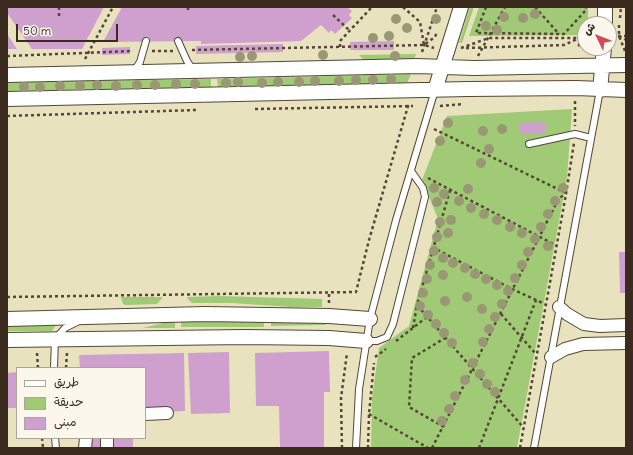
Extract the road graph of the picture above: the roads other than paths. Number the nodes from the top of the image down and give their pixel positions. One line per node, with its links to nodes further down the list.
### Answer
1 (461, 7): 7 (street)
2 (146, 41): 9 (lane)
3 (178, 41): 8 (lane)
4 (603, 56): 6 (street)
5 (626, 65): 6 (street)
6 (602, 66): 7 (street); 12 (street)
7 (442, 67): 8 (street); 11 (street)
8 (194, 71): 9 (street)
9 (133, 72): 10 (street)
10 (7, 75)
11 (435, 90): 12 (street); 14 (street); 17 (lane)
12 (600, 90): 13 (street); 15 (lane)
13 (626, 90)
14 (7, 99)
15 (591, 138): 16 (lane); 18 (lane)
16 (528, 144)
17 (411, 171): 21 (lane); 25 (lane)
18 (559, 307): 22 (street); 27 (lane)
19 (96, 317): 20 (street); 21 (street); 23 (lane)
20 (7, 319)
21 (370, 319): 25 (lane)
22 (626, 325)
23 (55, 339): 24 (street); 25 (street); 28 (lane)
24 (7, 340)
25 (366, 341): 31 (lane)
26 (626, 344): 27 (street)
27 (551, 357): 32 (lane)
28 (54, 367)
29 (166, 413): 30 (street)
30 (146, 414)
31 (356, 448)
32 (534, 448)

